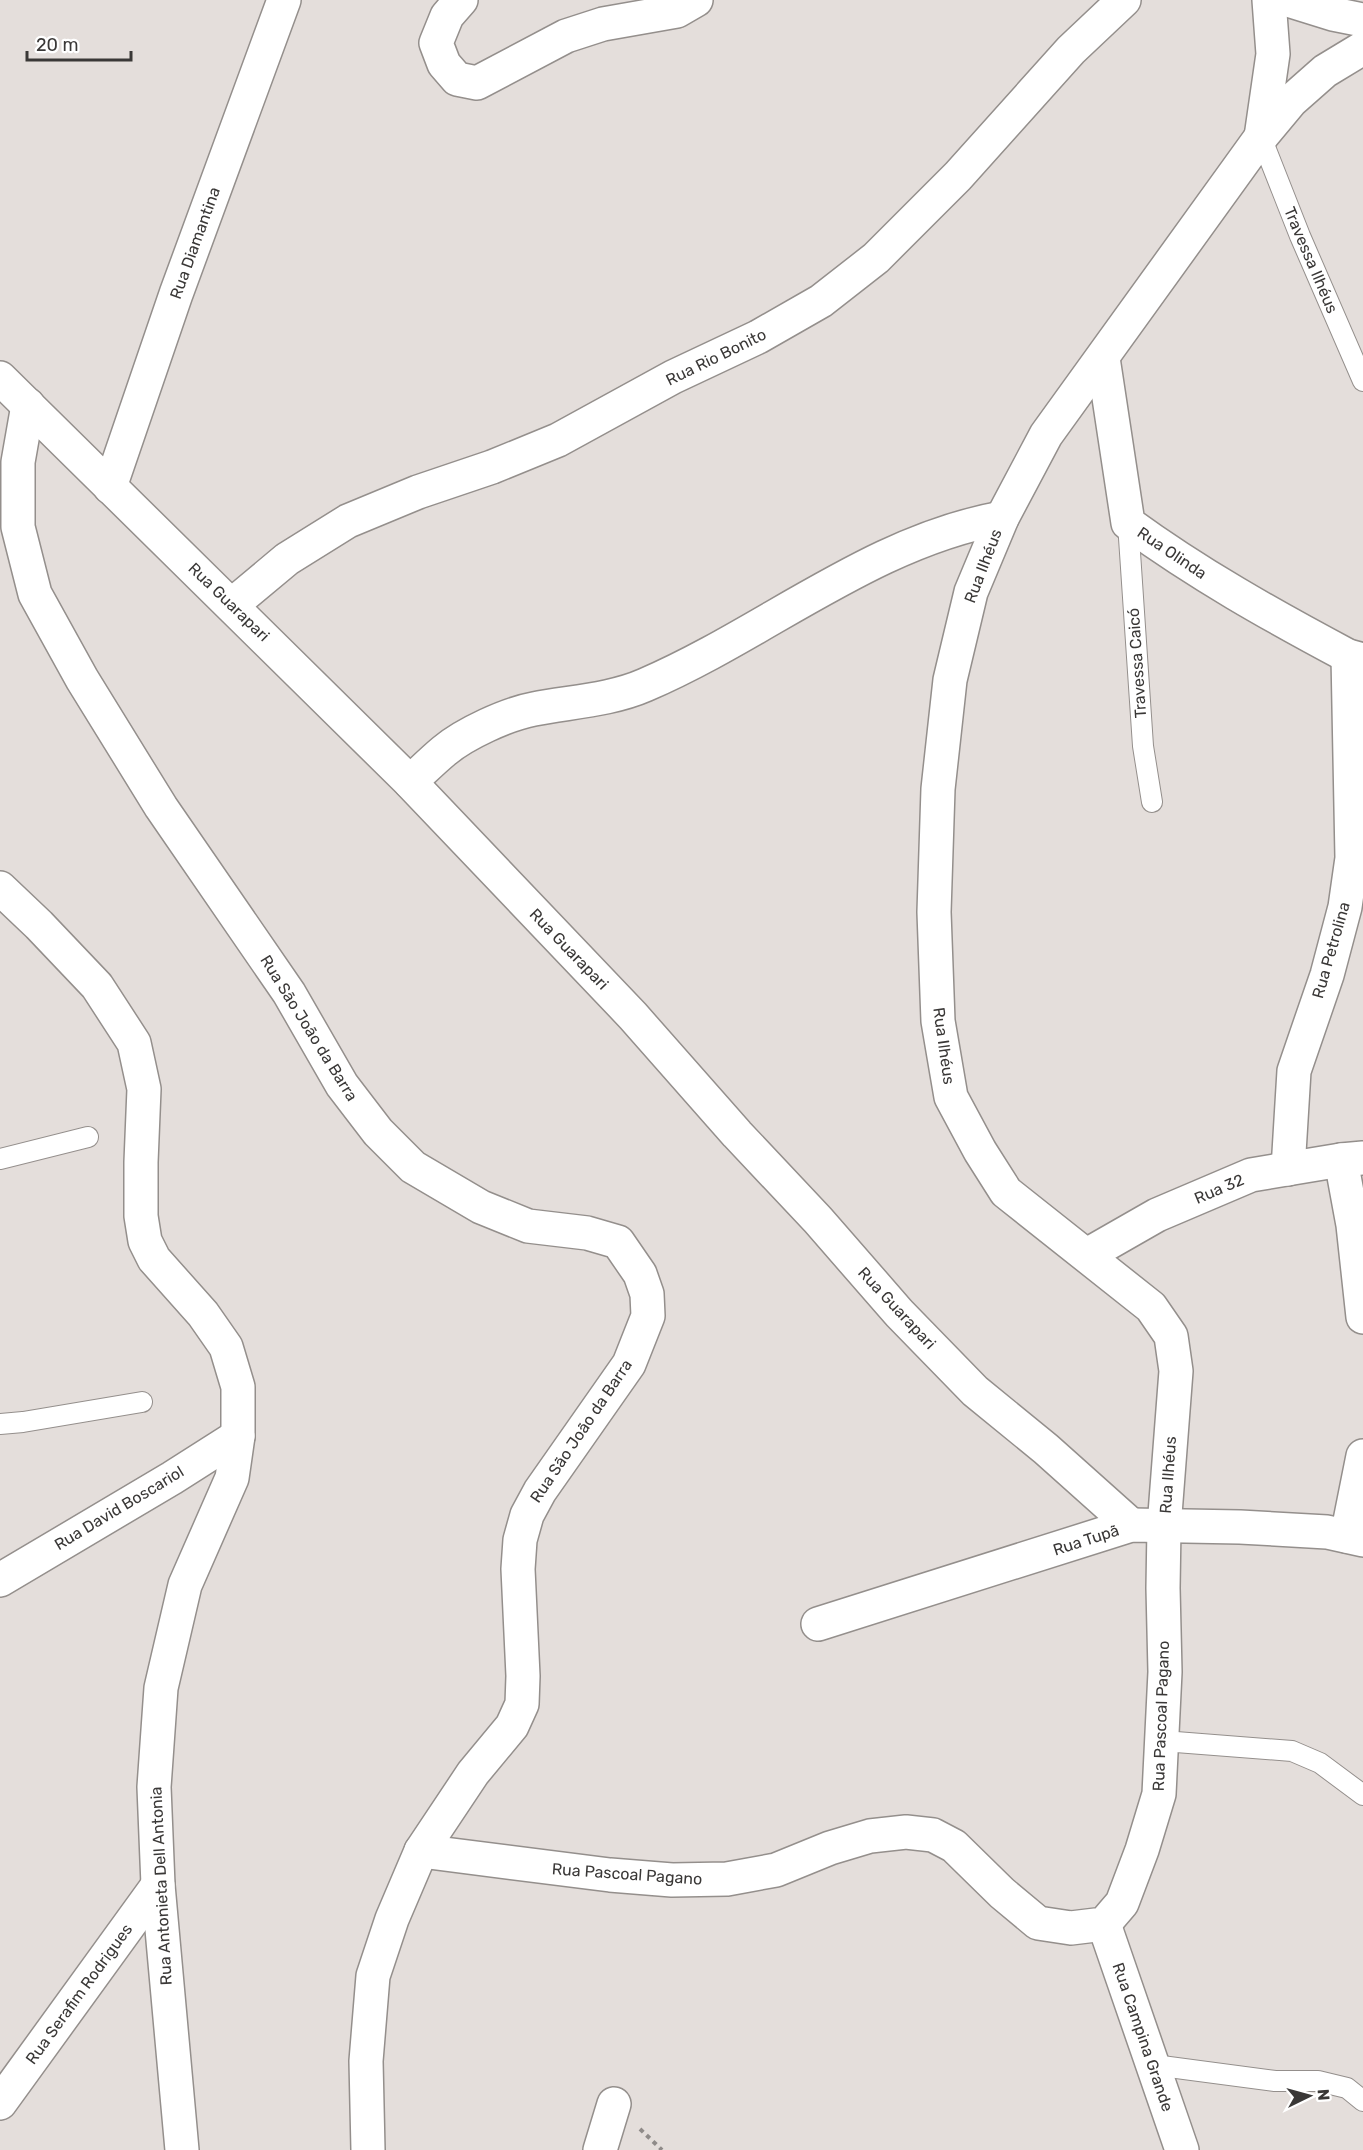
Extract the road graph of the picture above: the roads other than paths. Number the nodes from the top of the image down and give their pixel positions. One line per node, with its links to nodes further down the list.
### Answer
1 (284, 0): 14 (street, Rua Diamantina)
2 (461, 0): 3 (street)
3 (696, 0)
4 (1124, 0): 17 (street, Rua Rio Bonito)
5 (1269, 0): 9 (street)
6 (1288, 0): 7 (street)
7 (1363, 20)
8 (1363, 48): 9 (street, Rua Ilhéus)
9 (1261, 137): 10 (street, Rua Ilhéus); 12 (lane, Travessa Ilhéus)
10 (1103, 358): 15 (street, Rua Ilhéus); 16 (street, Rua Olinda)
11 (0, 378): 13 (street, Rua Guarapari)
12 (1363, 381)
13 (28, 405): 14 (street, Rua Guarapari); 39 (street, Rua São João da Barra)
14 (110, 487): 17 (street, Rua Guarapari)
15 (1002, 518): 19 (street, Rua Ilhéus); 26 (street, Rua Ilhéus)
16 (1128, 523): 18 (street, Rua Olinda); 20 (lane, Travessa Caicó)
17 (232, 605): 19 (street, Rua Guarapari)
18 (1356, 658): 25 (street, Rua Petrolina)
19 (410, 782): 32 (street, Rua Guarapari)
20 (1152, 802)
21 (0, 888): 30 (street, Rua Antonieta Dell Antonia)
22 (88, 1137): 23 (lane)
23 (0, 1159)
24 (1352, 1159): 25 (street, Rua 32); 27 (street)
25 (1288, 1169): 26 (street, Rua 32)
26 (1087, 1255): 33 (street, Rua Ilhéus)
27 (1363, 1317)
28 (142, 1402): 29 (lane)
29 (0, 1424)
30 (238, 1436): 35 (street, Rua David Boscariol); 40 (street, Rua Antonieta Dell Antonia)
31 (1363, 1456): 34 (street)
32 (1131, 1525): 33 (street, Rua Tupã); 36 (street, Rua Tupã)
33 (1164, 1527): 34 (street, Rua Tupã); 37 (street, Rua Pascoal Pagano)
34 (1355, 1538)
35 (0, 1580)
36 (818, 1624)
37 (1163, 1741): 38 (lane); 41 (street, Rua Pascoal Pagano)
38 (1363, 1795)
39 (421, 1851): 41 (street, Rua Pascoal Pagano); 47 (street, Rua São João da Barra)
40 (158, 1886): 44 (street, Rua Serafim Rodrigues); 46 (street, Rua Antonieta Dell Antonia)
41 (1104, 1924): 42 (street, Rua Campina Grande)
42 (1154, 2066): 43 (lane); 49 (street, Rua Campina Grande)
43 (1363, 2101)
44 (0, 2103)
45 (614, 2104): 48 (street)
46 (182, 2150)
47 (368, 2150)
48 (600, 2150)
49 (1182, 2150)

